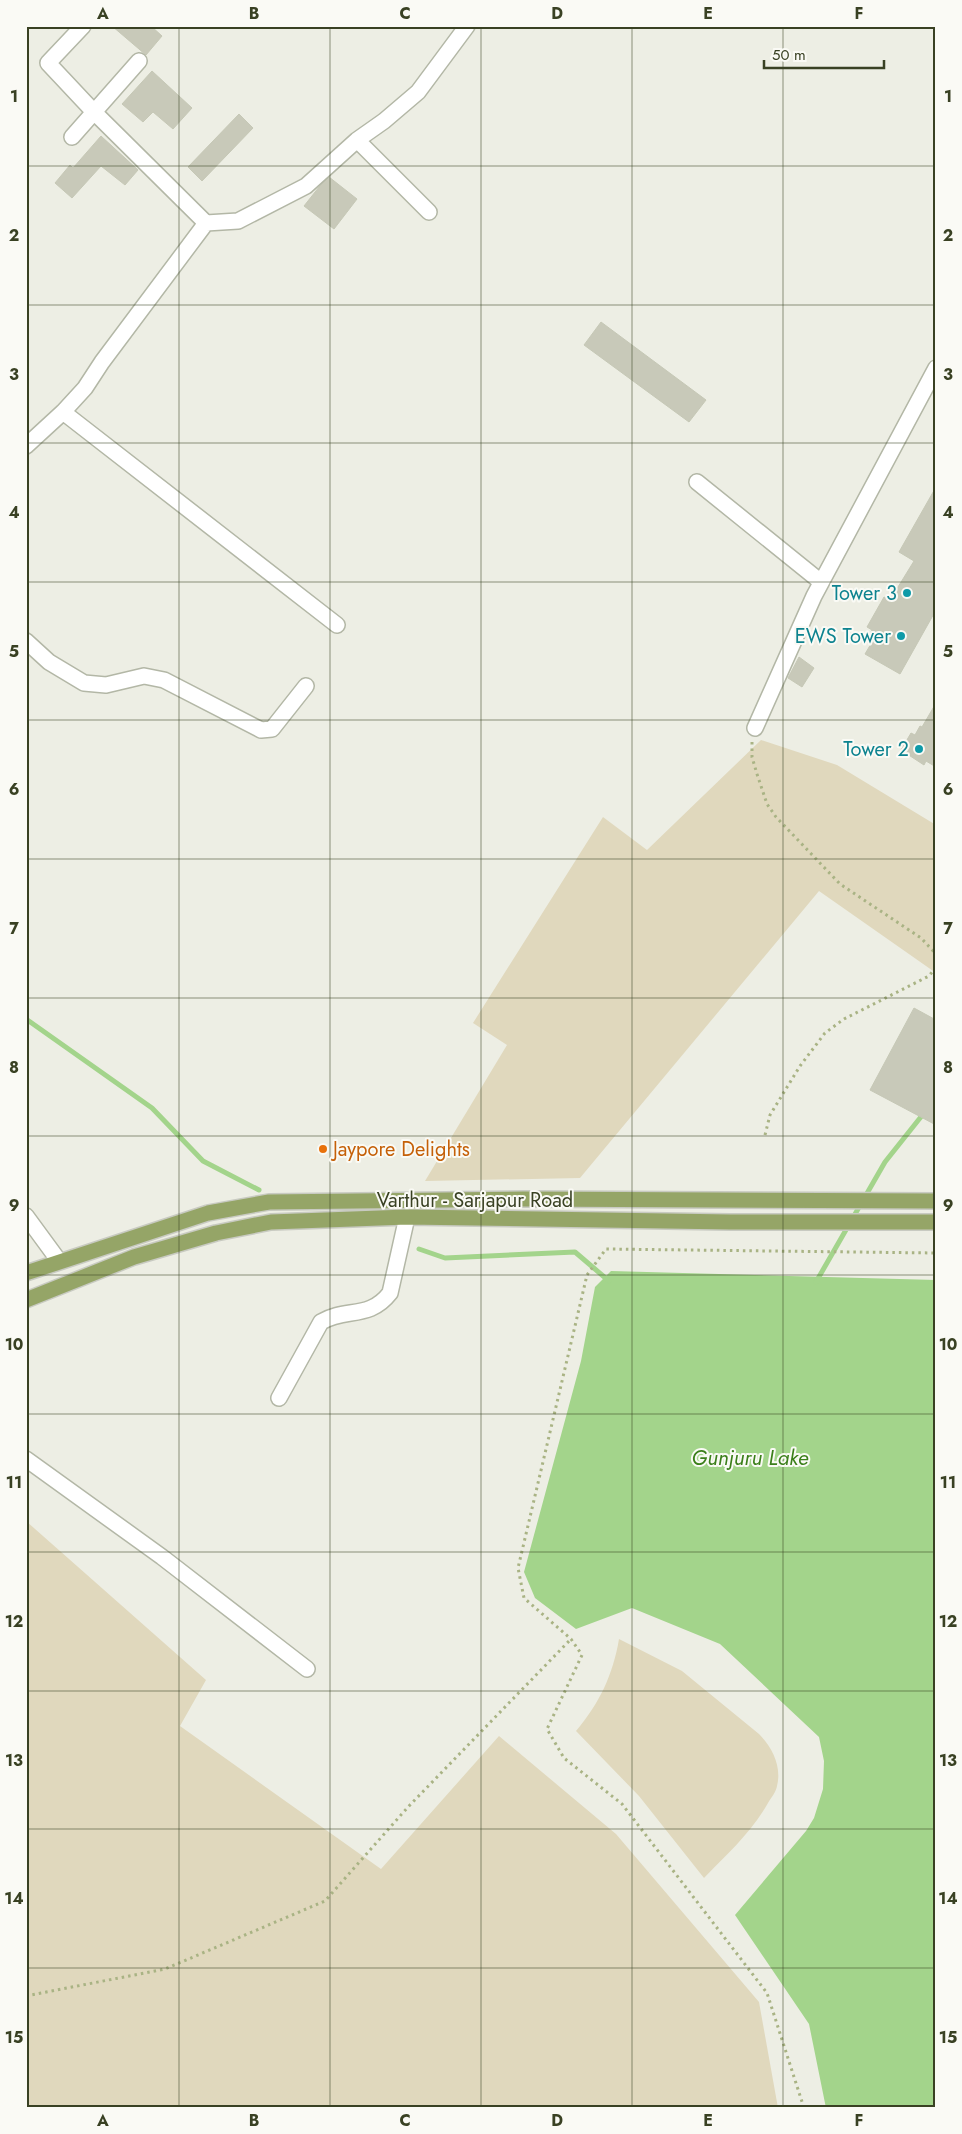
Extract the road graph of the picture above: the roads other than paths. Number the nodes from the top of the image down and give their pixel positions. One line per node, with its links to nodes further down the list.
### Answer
1 (83, 26): 4 (street)
2 (459, 29): 6 (street)
3 (139, 61): 4 (street)
4 (94, 112): 5 (street); 8 (street)
5 (72, 137)
6 (357, 140): 7 (street); 8 (street)
7 (429, 212)
8 (206, 223): 10 (street)
9 (936, 368): 13 (street)
10 (63, 412): 11 (street); 14 (street)
11 (27, 447)
12 (697, 482): 13 (street)
13 (821, 582): 17 (street)
14 (337, 625)
15 (26, 641): 16 (street)
16 (306, 686)
17 (755, 728)
18 (936, 1201): 22 (main road, Varthur - Sarjapur Road)
19 (26, 1216): 22 (street)
20 (407, 1217): 21 (main road, Varthur - Sarjapur Road); 24 (main road, Varthur - Sarjapur Road); 25 (street)
21 (936, 1222)
22 (60, 1261): 23 (main road, Varthur - Sarjapur Road)
23 (26, 1273)
24 (26, 1300)
25 (279, 1398)
26 (26, 1459): 27 (street)
27 (307, 1669)

